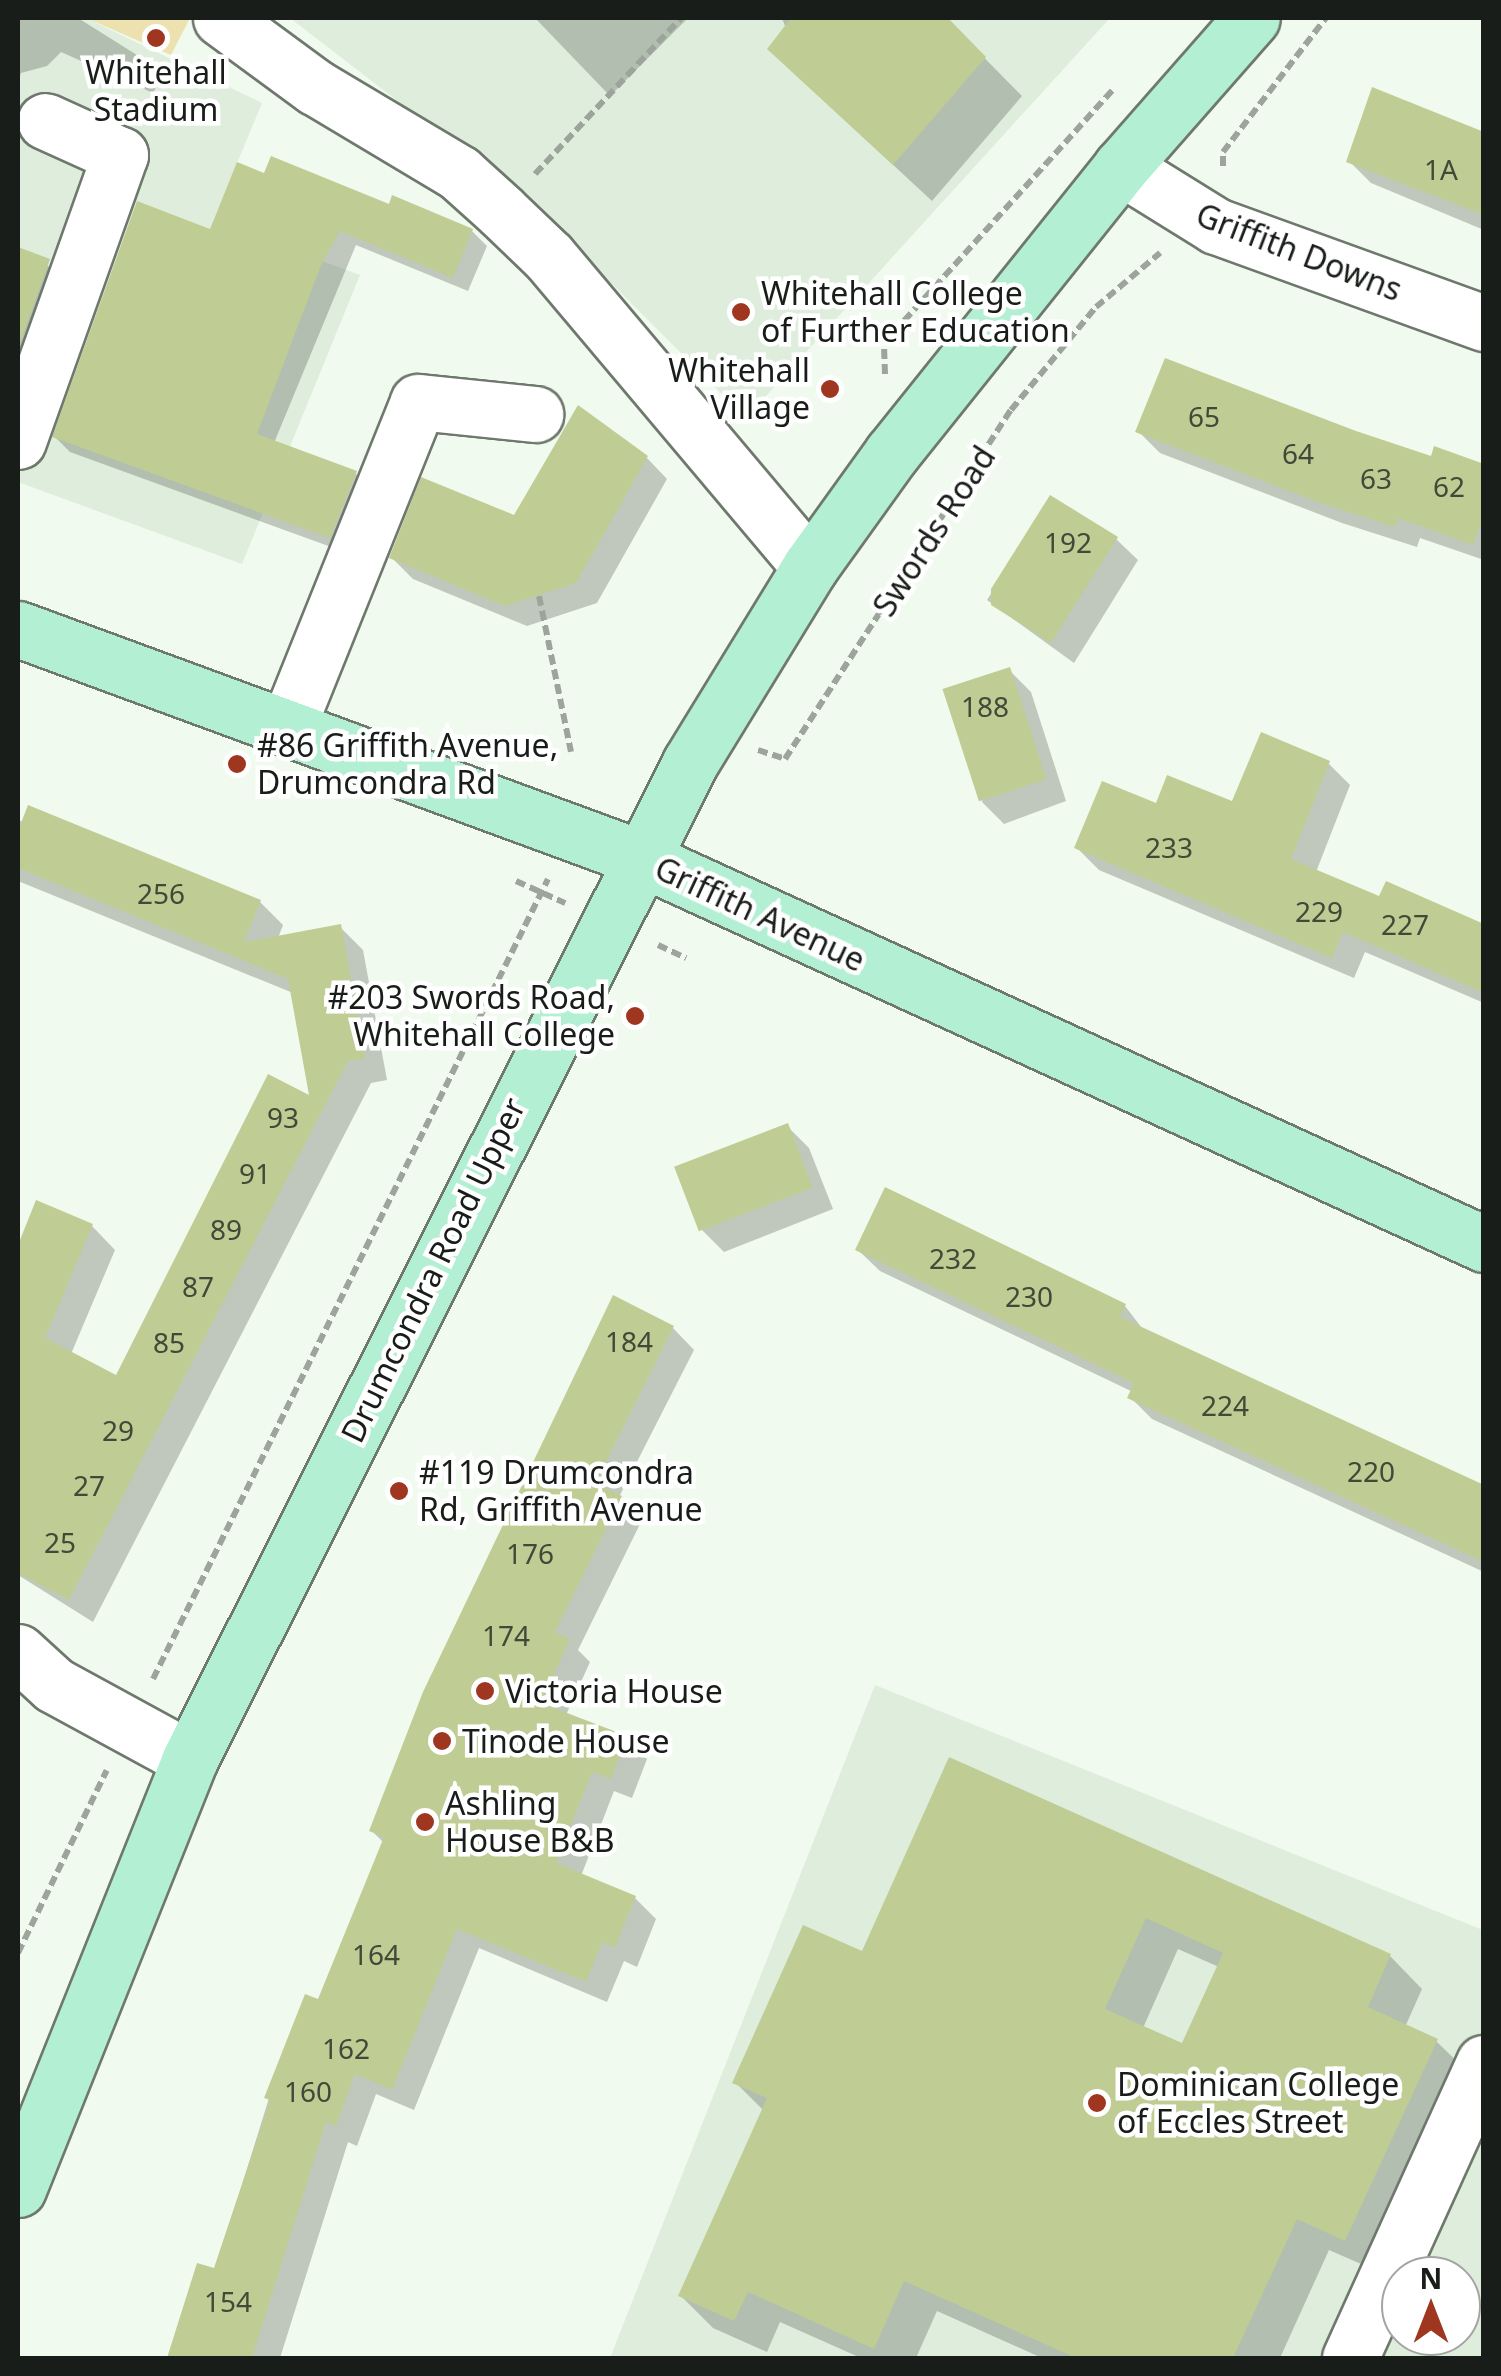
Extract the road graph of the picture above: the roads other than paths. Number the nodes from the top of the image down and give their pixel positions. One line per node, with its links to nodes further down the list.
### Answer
1 (221, 18): 8 (street)
2 (1252, 18): 4 (main road)
3 (45, 122): 7 (street)
4 (1122, 166): 5 (street, Griffith Downs); 8 (main road, Drumcondra Road Upper)
5 (1484, 323)
6 (534, 414): 10 (street)
7 (18, 442)
8 (810, 567): 11 (main road, Drumcondra Road Upper)
9 (18, 628): 10 (main road, Griffith Avenue)
10 (287, 728): 11 (main road, Griffith Avenue)
11 (638, 858): 12 (main road, Griffith Avenue); 14 (main road, Drumcondra Road Upper)
12 (1484, 1244)
13 (18, 1652): 14 (street)
14 (190, 1759): 16 (main road, Drumcondra Road Upper)
15 (1484, 2063): 18 (street)
16 (32, 2103): 17 (main road, Drumcondra Road Upper)
17 (18, 2189)
18 (1350, 2358)

